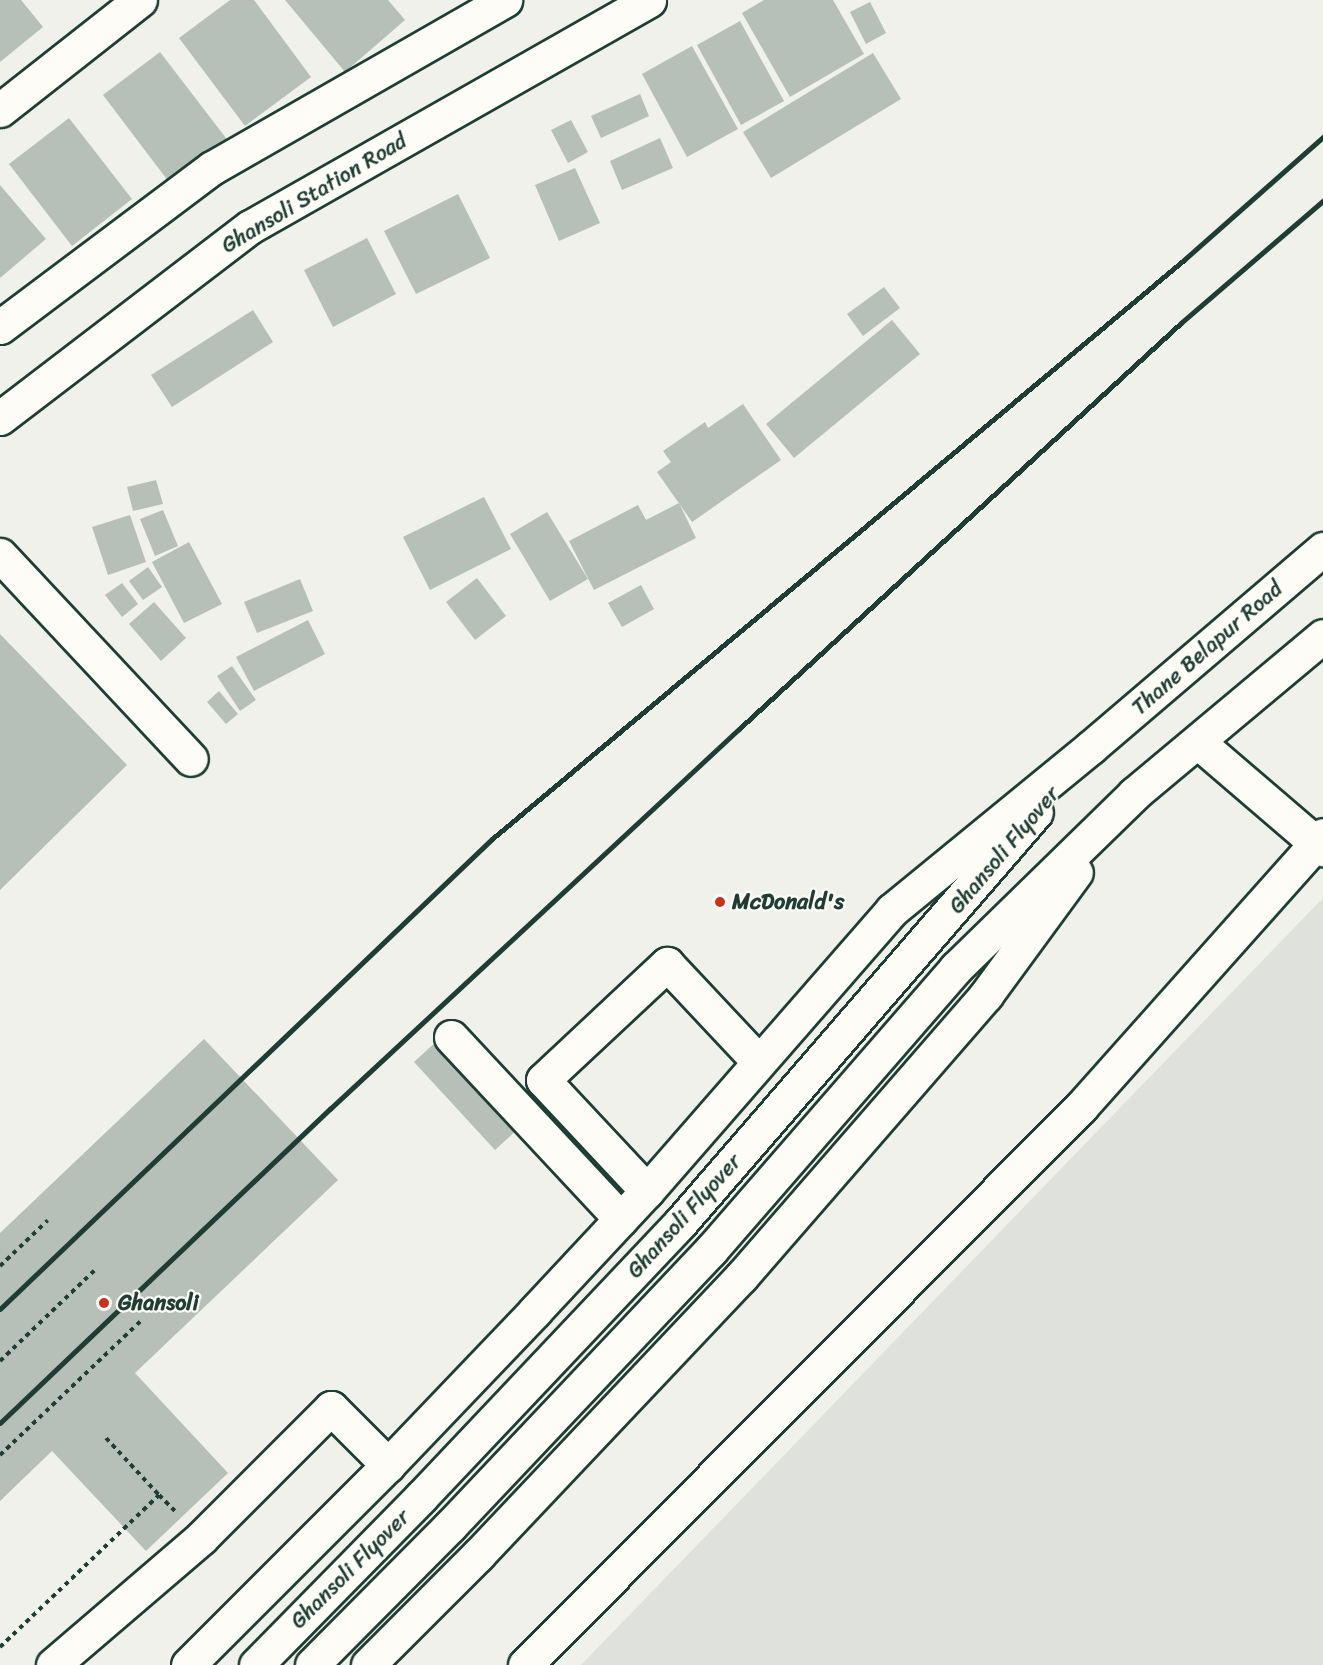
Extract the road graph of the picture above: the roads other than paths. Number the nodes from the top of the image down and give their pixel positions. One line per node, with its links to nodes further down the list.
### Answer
1 (140, 0): 5 (main road)
2 (505, 0): 4 (main road)
3 (649, 0): 7 (main road, Ghansoli Station Road)
4 (464, 9): 6 (main road)
5 (0, 110)
6 (0, 327)
7 (0, 418)
8 (1323, 549): 12 (main road, Thane Belapur Road)
9 (0, 555): 13 (main road)
10 (1323, 636): 11 (main road)
11 (1198, 742): 14 (main road); 15 (main road)
12 (1091, 747): 17 (main road); 23 (main road, Ghansoli Flyover)
13 (191, 759)
14 (1134, 794): 24 (main road, Ghansoli Flyover); 25 (main road)
15 (1320, 842): 26 (main road)
16 (451, 1037): 19 (main road)
17 (759, 1062): 18 (main road); 18 (main road)
18 (647, 1191): 19 (main road)
19 (621, 1219): 20 (main road)
20 (388, 1465): 21 (main road); 22 (main road)
21 (53, 1665)
22 (188, 1665)
23 (256, 1665)
24 (312, 1665)
25 (368, 1665)
26 (525, 1665)

